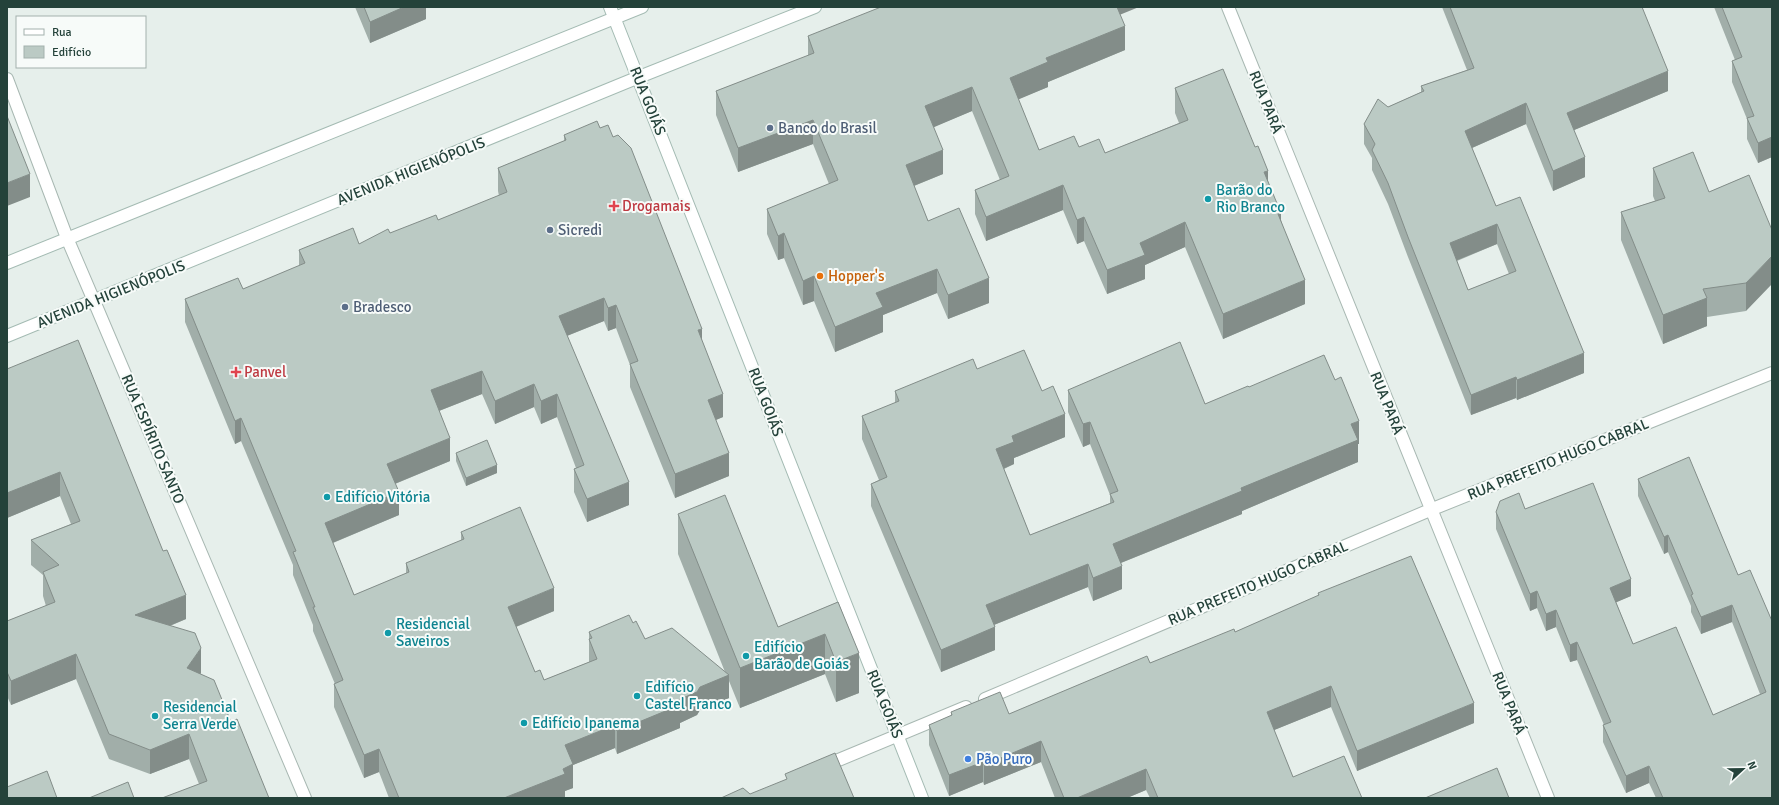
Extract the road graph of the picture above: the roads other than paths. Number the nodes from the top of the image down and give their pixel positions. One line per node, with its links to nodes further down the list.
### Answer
1 (610, 7): 5 (street, RUA GOIÁS)
2 (642, 7): 5 (street)
3 (815, 7): 6 (street, AVENIDA HIGIENÓPOLIS)
4 (1228, 7): 13 (street, RUA PARÁ)
5 (615, 19): 6 (street, RUA GOIÁS); 8 (street)
6 (639, 78): 10 (street, AVENIDA HIGIENÓPOLIS); 14 (street, RUA GOIÁS)
7 (7, 79): 8 (street, RUA ESPÍRITO SANTO)
8 (67, 238): 9 (street); 10 (street, RUA ESPÍRITO SANTO)
9 (7, 263)
10 (94, 301): 11 (street, AVENIDA HIGIENÓPOLIS); 16 (street, RUA ESPÍRITO SANTO)
11 (7, 336)
12 (1772, 373): 13 (street, RUA PREFEITO HUGO CABRAL)
13 (1430, 510): 14 (street, RUA PREFEITO HUGO CABRAL); 18 (street, RUA PARÁ)
14 (898, 736): 15 (street, RUA PREFEITO HUGO CABRAL); 17 (street, RUA GOIÁS)
15 (812, 771)
16 (305, 798)
17 (922, 798)
18 (1548, 798)

